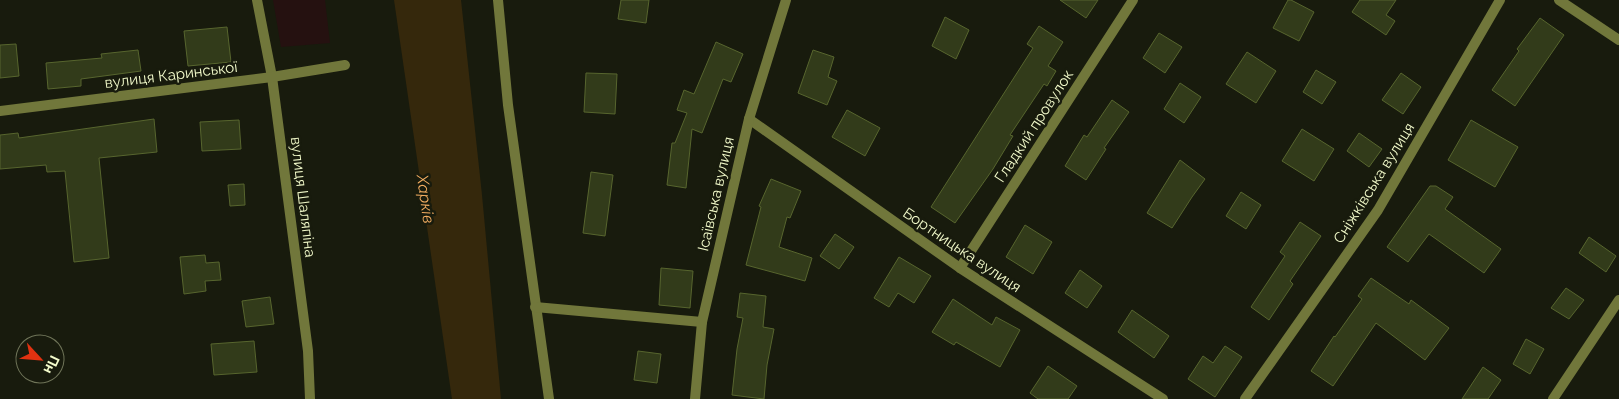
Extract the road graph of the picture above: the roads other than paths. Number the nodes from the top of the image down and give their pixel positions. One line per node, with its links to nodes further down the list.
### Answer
1 (257, 0): 9 (street, вулиця Шаляпіна)
2 (498, 0): 13 (street)
3 (786, 0): 11 (street, Ісаївська вулиця)
4 (1133, 0): 12 (street, Гладкий провулок)
5 (1500, 0): 20 (street, Сніжківська вулиця)
6 (1559, 0): 7 (street)
7 (1619, 40)
8 (345, 65): 9 (street, вулиця Каринської)
9 (272, 77): 10 (street, вулиця Каринської); 16 (street, вулиця Шаляпіна)
10 (0, 112)
11 (748, 119): 12 (street, Бортницька вулиця); 15 (street, Ісаївська вулиця)
12 (960, 268): 19 (street, Бортницька вулиця)
13 (535, 307): 15 (street); 17 (street)
14 (1617, 308): 21 (street)
15 (702, 322): 18 (street, Ісаївська вулиця)
16 (310, 399)
17 (549, 399)
18 (695, 399)
19 (1163, 399)
20 (1245, 399)
21 (1553, 399)

